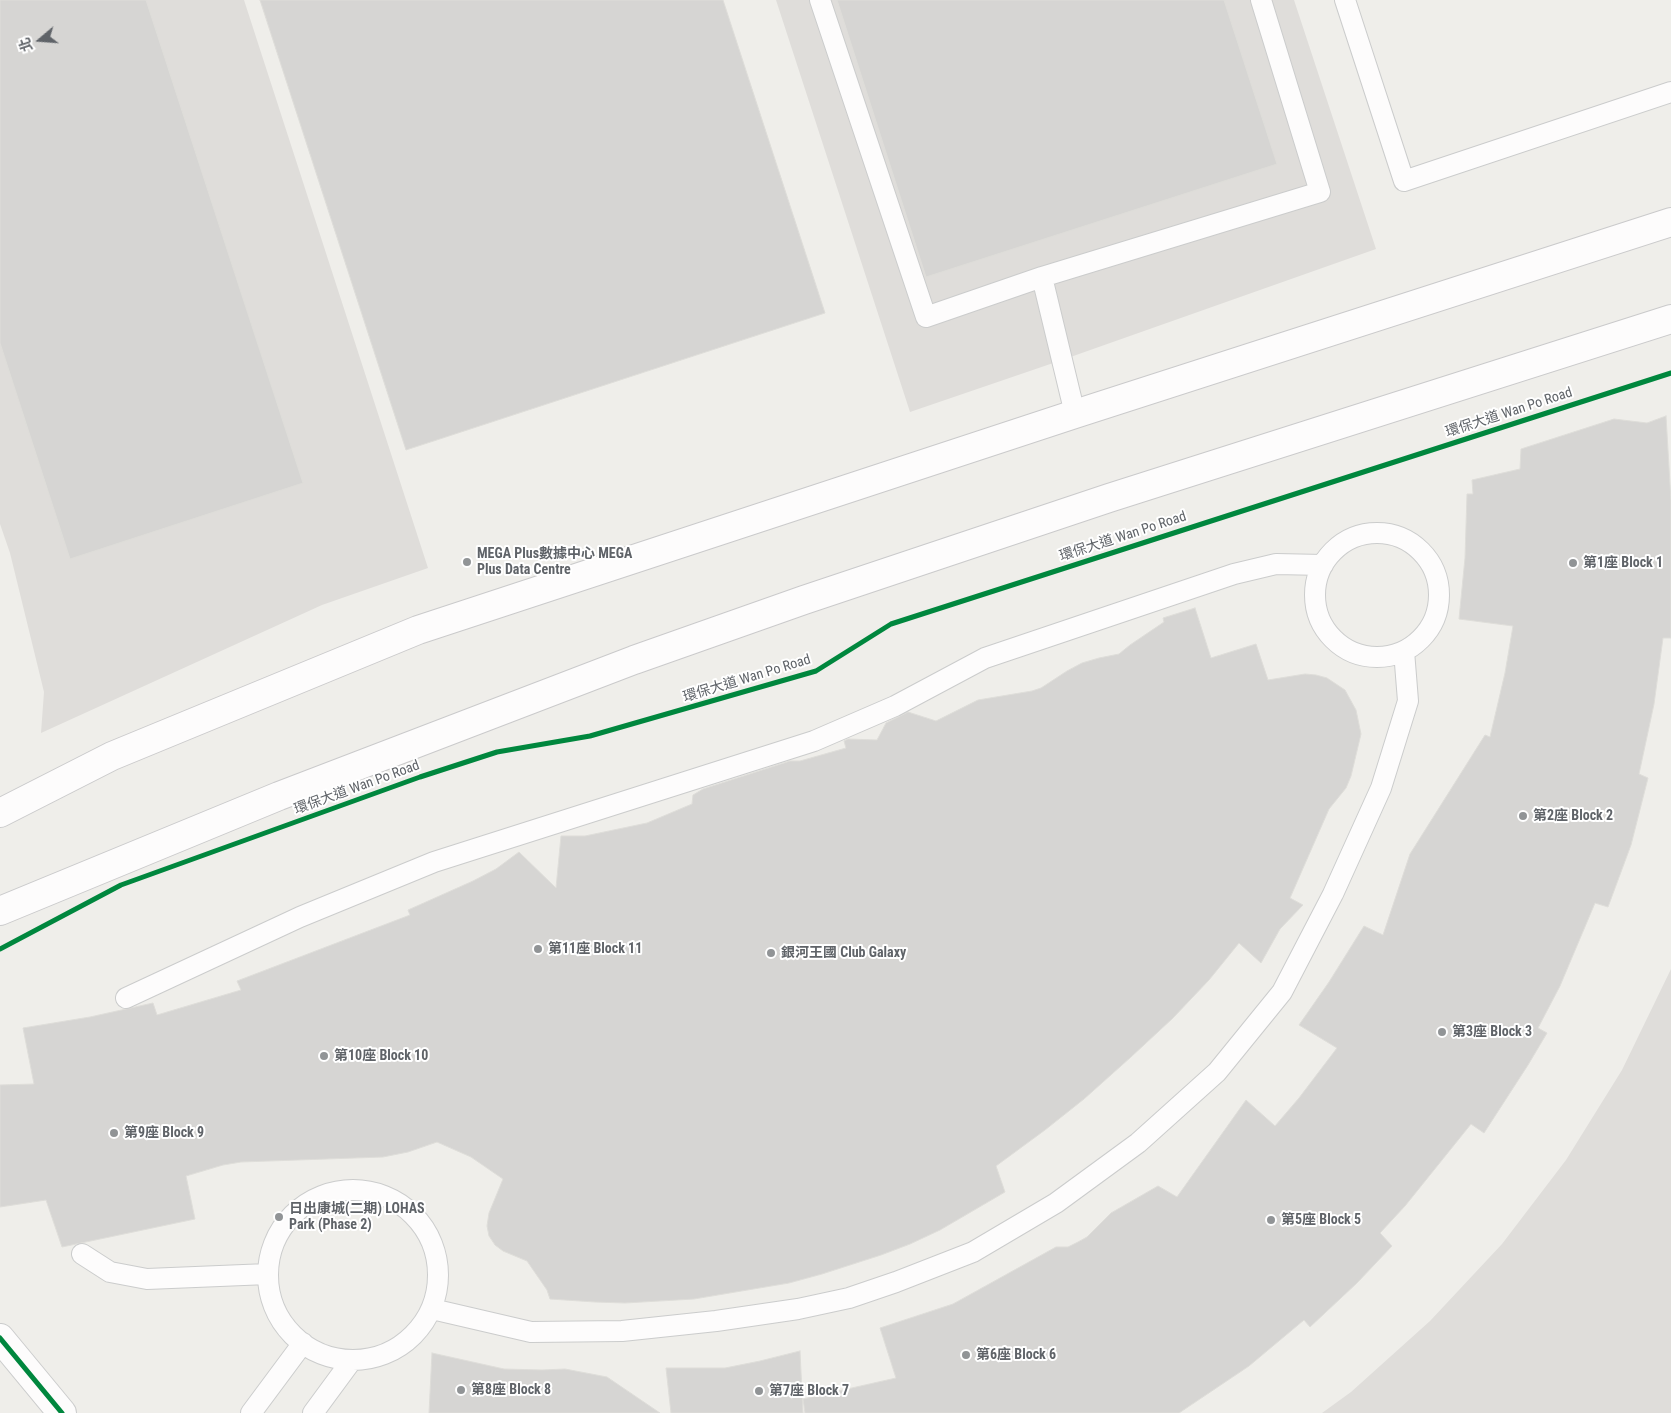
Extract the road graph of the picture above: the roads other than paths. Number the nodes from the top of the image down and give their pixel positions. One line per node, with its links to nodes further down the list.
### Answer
1 (820, 0): 6 (lane)
2 (1261, 0): 6 (lane)
3 (1345, 0): 4 (lane)
4 (1671, 92)
5 (1671, 222): 8 (main road)
6 (1042, 277): 8 (lane)
7 (1671, 319): 12 (main road, 環保大道 Wan Po Road)
8 (1075, 414): 11 (main road)
9 (1323, 565): 10 (lane); 10 (lane); 13 (lane)
10 (1404, 651): 16 (lane)
11 (0, 813)
12 (0, 911)
13 (126, 998)
14 (82, 1254): 15 (lane)
15 (268, 1274): 16 (lane); 18 (lane)
16 (432, 1309): 19 (lane)
17 (0, 1338): 20 (main road)
18 (302, 1343): 19 (lane); 21 (lane)
19 (352, 1360): 22 (lane)
20 (62, 1413)
21 (252, 1413)
22 (313, 1413)

